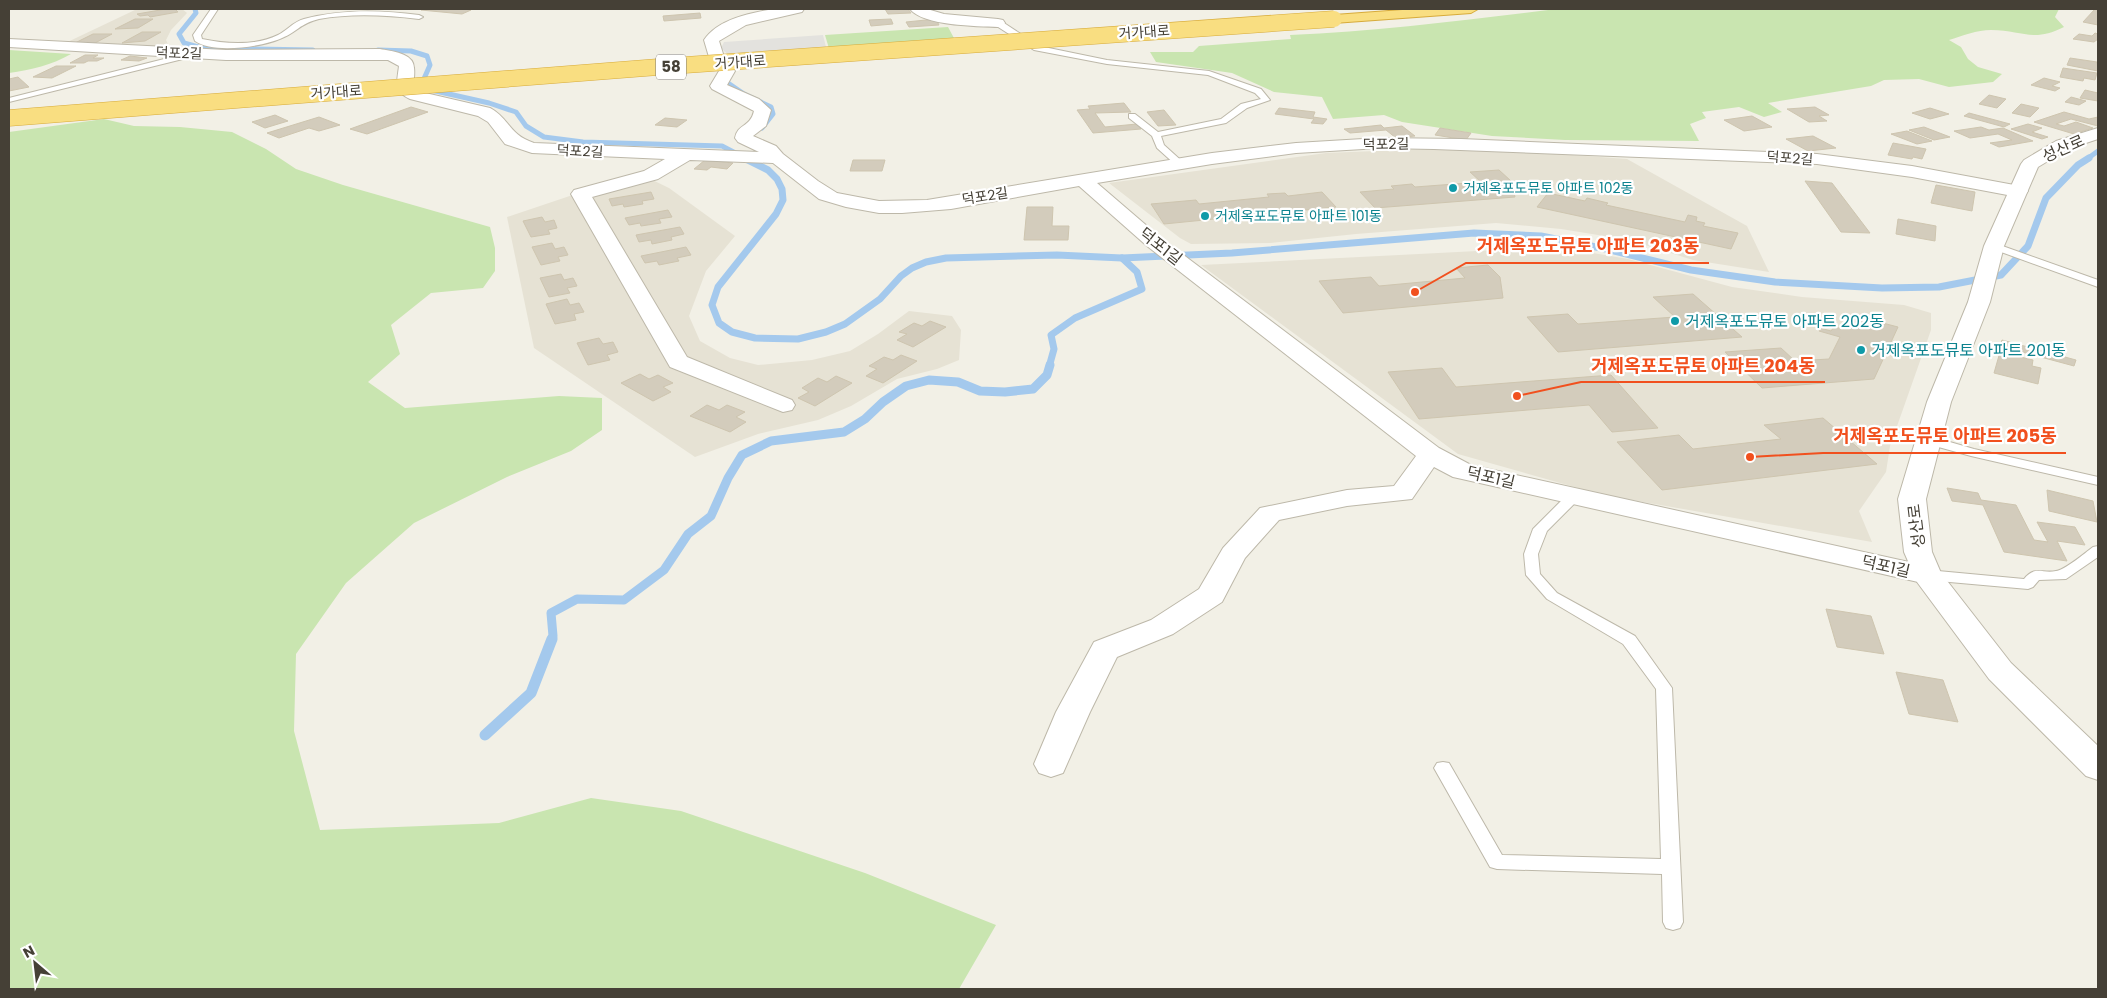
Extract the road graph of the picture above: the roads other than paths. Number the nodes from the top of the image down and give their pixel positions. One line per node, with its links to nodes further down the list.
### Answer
1 (214, 9): 10 (lane)
2 (798, 9): 19 (street)
3 (917, 9): 8 (street)
4 (1374, 9): 6 (highway, 거가대로 / 58)
5 (1471, 9): 6 (highway, 거가대로 / 58)
6 (1330, 16): 13 (highway, 거가대로 / 58); 15 (highway, 거가대로 / 58, bridge)
7 (419, 17): 10 (lane)
8 (998, 23): 16 (lane)
9 (9, 43): 11 (street, 덕포2길)
10 (235, 50): 11 (street, 덕포2길); 18 (street, 덕포2길)
11 (196, 53): 12 (lane)
12 (9, 100)
13 (9, 107)
14 (1132, 116): 16 (lane)
15 (9, 118)
16 (1156, 134): 20 (lane)
17 (2094, 137): 22 (street, 성산로)
18 (684, 155): 19 (street, 덕포2길); 25 (street)
19 (776, 158): 21 (street, 덕포2길)
20 (1180, 164): 21 (street, 덕포2길); 22 (street, 덕포2길)
21 (1083, 180): 27 (street, 덕포1길)
22 (2018, 191): 23 (street, 성산로)
23 (1994, 246): 24 (lane); 26 (street, 성산로)
24 (2098, 284)
25 (783, 406)
26 (1929, 440): 28 (lane); 31 (street, 성산로)
27 (1430, 454): 29 (street, 덕포1길); 32 (street)
28 (2098, 481)
29 (1575, 495): 31 (street, 덕포1길); 35 (lane)
30 (2098, 550): 31 (lane)
31 (1927, 575): 33 (street, 성산로)
32 (1051, 764)
33 (2098, 767)
34 (1443, 768): 35 (lane)
35 (1671, 867): 36 (lane)
36 (1673, 922)

